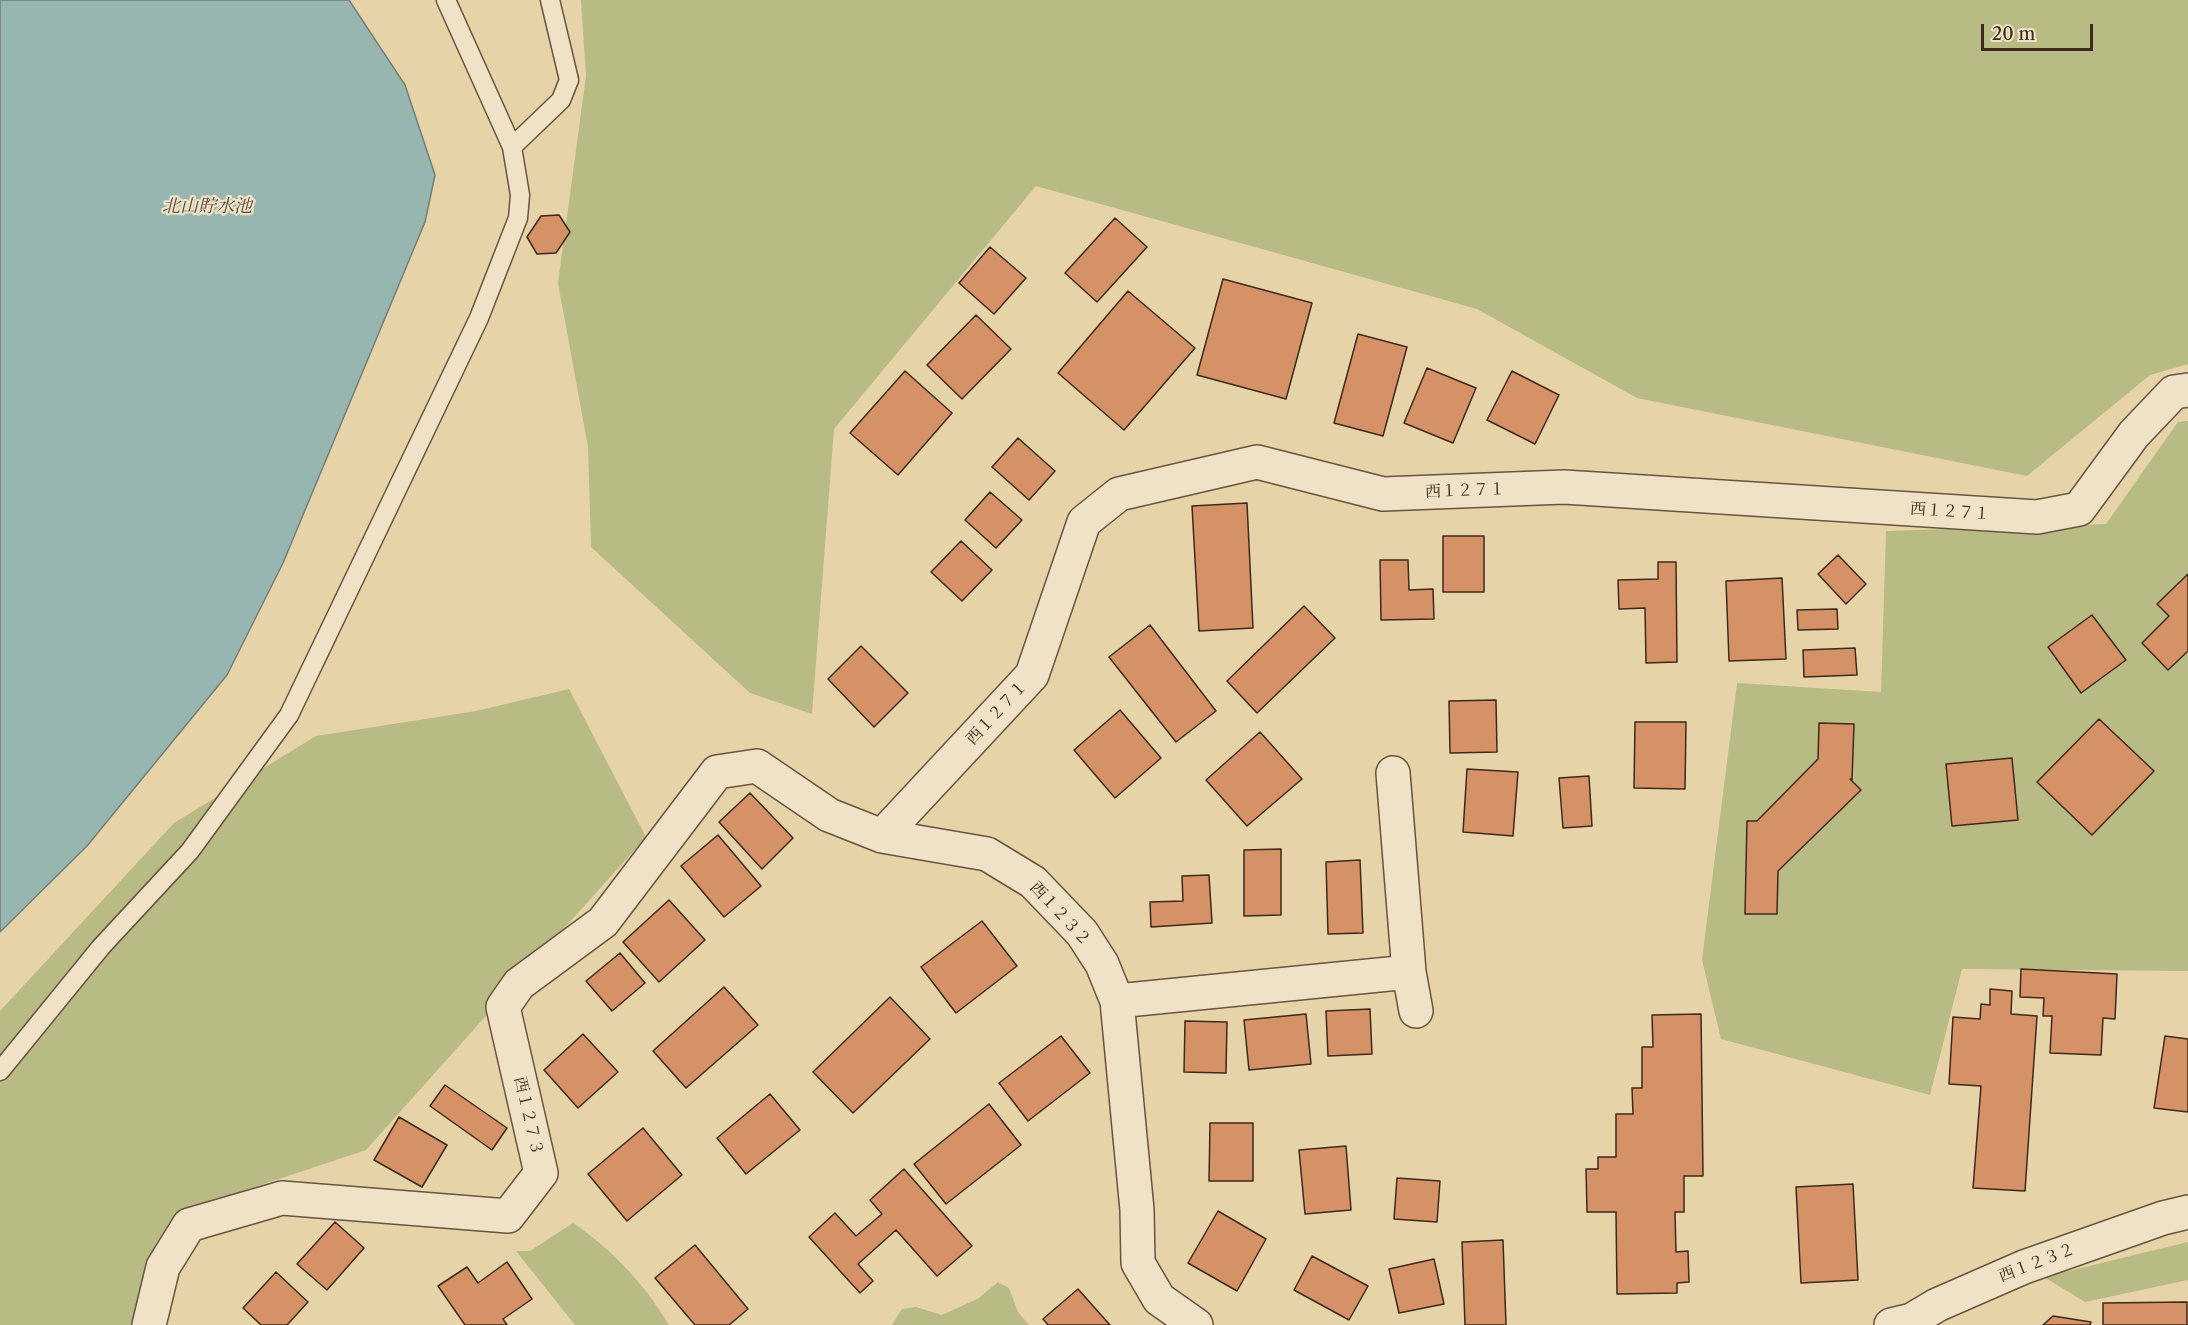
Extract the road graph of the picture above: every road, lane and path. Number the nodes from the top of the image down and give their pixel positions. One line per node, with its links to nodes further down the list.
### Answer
1 (446, 0): 3 (lane)
2 (550, 0): 3 (lane)
3 (512, 147): 11 (lane)
4 (2188, 390): 7 (street, 西１２７１)
5 (757, 766): 7 (street, 西１２３２); 14 (street, 西１２７３)
6 (1393, 773): 8 (street)
7 (882, 836): 9 (street, 西１２３２)
8 (1408, 972): 9 (street); 10 (street)
9 (1117, 1000): 15 (street, 西１２３２)
10 (1416, 1011)
11 (0, 1071)
12 (2188, 1212): 13 (street, 西１２３２)
13 (1942, 1315): 16 (street, 西１２３２)
14 (149, 1325)
15 (1196, 1325)
16 (1891, 1325)

